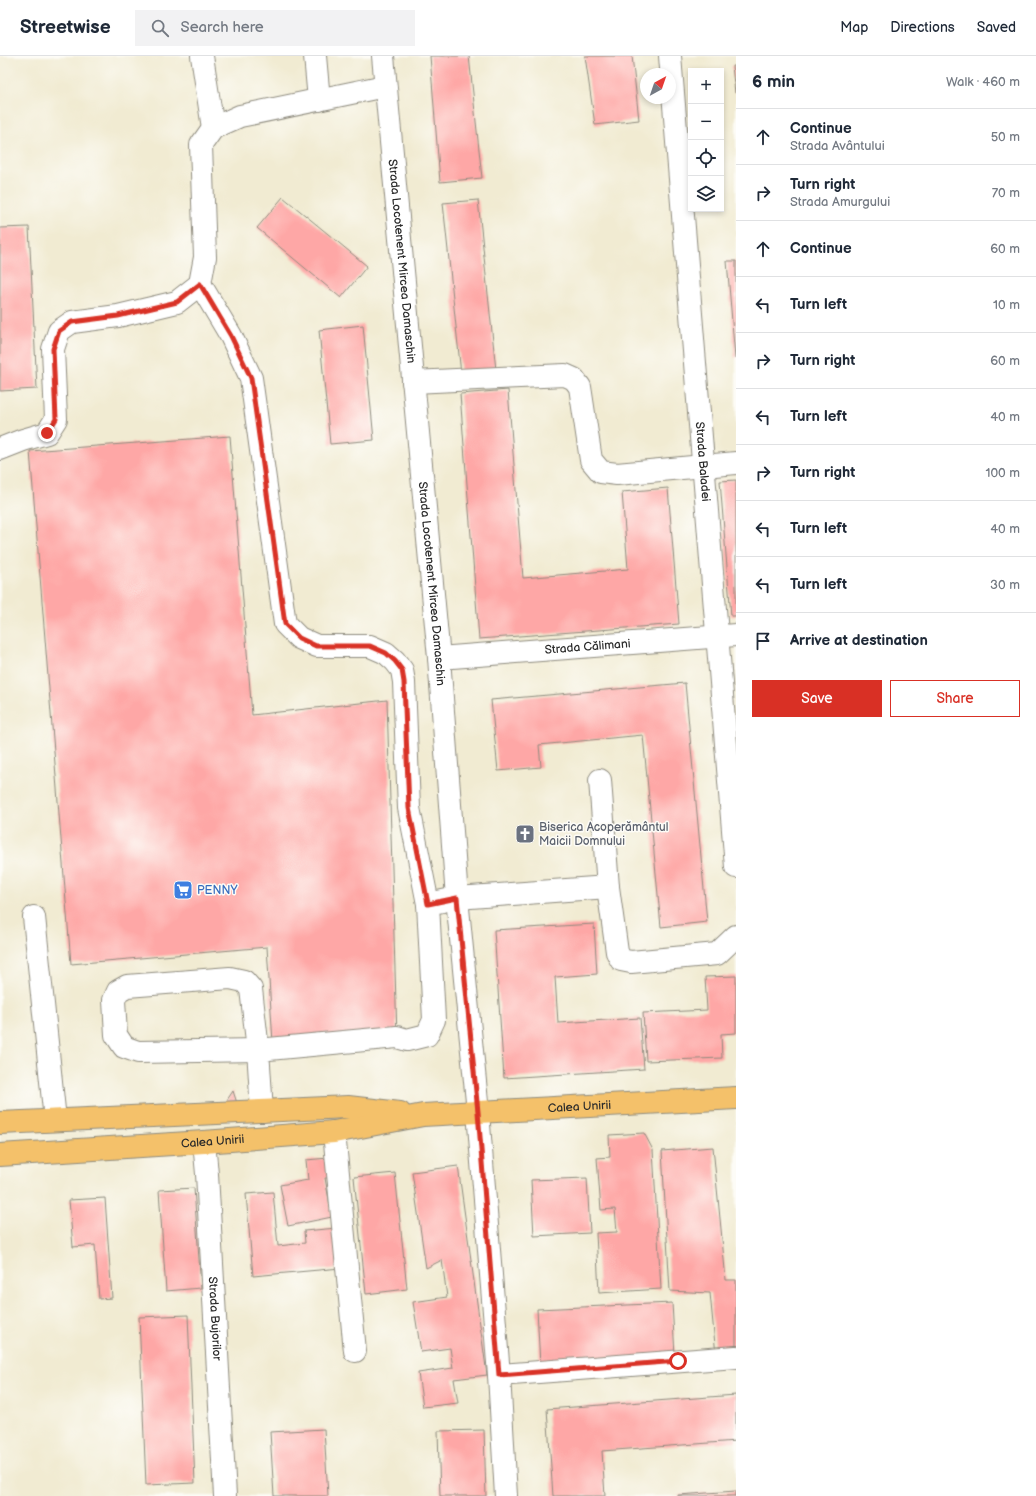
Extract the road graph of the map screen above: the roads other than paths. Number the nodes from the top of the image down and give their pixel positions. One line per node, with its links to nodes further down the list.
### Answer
1 (202, 56): 7 (street)
2 (315, 56): 6 (street)
3 (383, 56): 5 (street, Strada Locotenent Mircea Damaschin)
4 (670, 56): 12 (street, Strada Baladei)
5 (385, 86): 6 (street); 9 (street, Strada Locotenent Mircea Damaschin)
6 (319, 100): 7 (street)
7 (213, 128): 8 (street)
8 (200, 284): 10 (street); 19 (street)
9 (413, 382): 12 (street); 14 (street, Strada Locotenent Mircea Damaschin)
10 (0, 449)
11 (736, 463): 12 (street)
12 (703, 466): 13 (street, Strada Baladei)
13 (726, 636): 14 (street, Strada Călimani); 16 (street, Strada Baladei)
14 (439, 658): 18 (street, Strada Locotenent Mircea Damaschin)
15 (600, 780): 17 (street)
16 (736, 867)
17 (608, 887): 18 (street); 21 (street)
18 (457, 898): 19 (street); 25 (street, Strada Locotenent Mircea Damaschin)
19 (428, 904): 22 (street)
20 (34, 917): 27 (street)
21 (736, 936)
22 (258, 1050): 22 (street); 24 (street)
23 (736, 1098): 25 (main road, Calea Unirii)
24 (262, 1111): 26 (main road, Calea Unirii); 27 (main road, Calea Unirii)
25 (478, 1112): 26 (main road, Calea Unirii); 34 (street, Strada Locotenent Mircea Damaschin)
26 (424, 1115): 29 (main road, Calea Unirii)
27 (55, 1120): 28 (main road, Calea Unirii)
28 (0, 1123)
29 (334, 1132): 30 (main road, Calea Unirii); 32 (street)
30 (204, 1142): 31 (main road, Calea Unirii); 35 (street, Strada Bujorilor)
31 (0, 1155)
32 (355, 1351)
33 (736, 1357): 34 (street)
34 (499, 1375): 36 (street, Strada Locotenent Mircea Damaschin)
35 (225, 1496)
36 (506, 1496)

